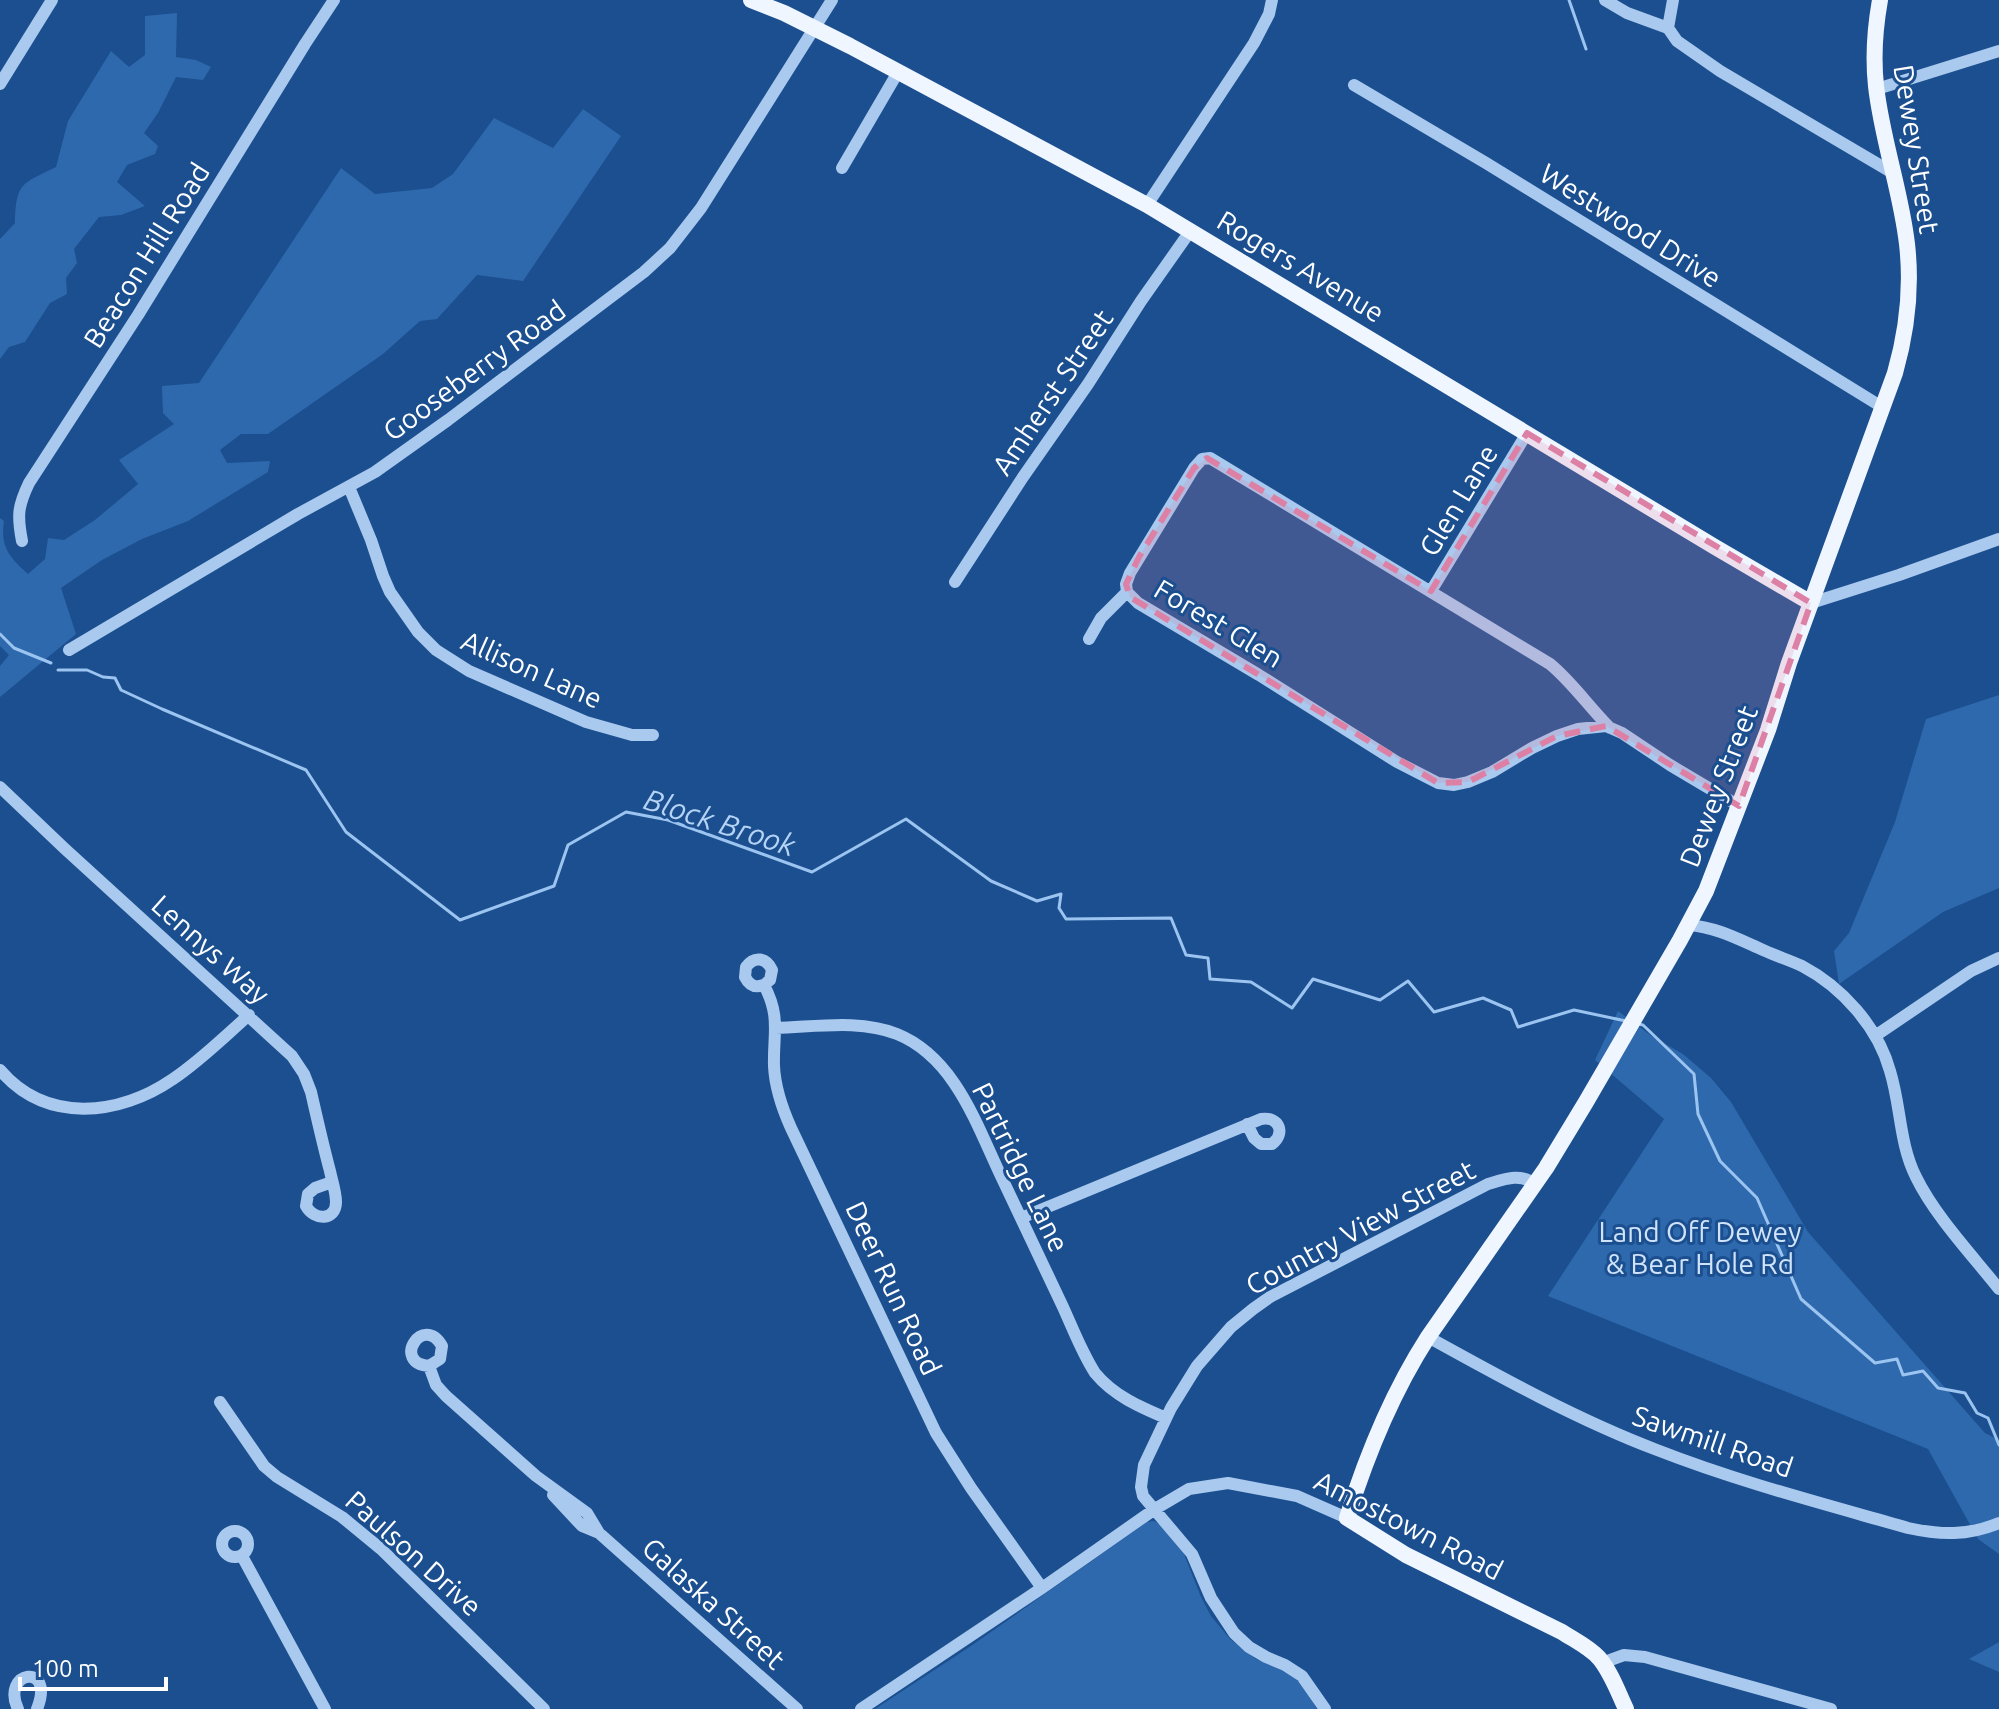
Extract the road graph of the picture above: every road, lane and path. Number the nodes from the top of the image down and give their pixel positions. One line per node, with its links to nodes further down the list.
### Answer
1 (52, 0): 13 (street)
2 (334, 0): 24 (street, Beacon Hill Road)
3 (751, 0): 9 (main road, Rogers Avenue)
4 (832, 0): 9 (street, Gooseberry Road)
5 (1272, 0): 18 (street)
6 (1605, 0): 10 (street)
7 (1673, 0): 10 (street)
8 (1880, 0): 15 (main road, Dewey Street)
9 (814, 28): 12 (main road, Rogers Avenue); 22 (street, Gooseberry Road)
10 (1668, 28): 17 (street)
11 (1999, 51): 15 (street)
12 (898, 72): 16 (street); 18 (main road, Rogers Avenue)
13 (0, 84)
14 (1354, 85): 20 (street, Westwood Drive)
15 (1877, 89): 17 (main road, Dewey Street)
16 (842, 168)
17 (1893, 173): 20 (main road, Dewey Street)
18 (1147, 205): 19 (main road, Rogers Avenue)
19 (1191, 230): 21 (main road, Rogers Avenue); 25 (street, Amherst Street)
20 (1882, 407): 28 (main road, Dewey Street)
21 (1527, 433): 26 (street, Glen Lane); 28 (main road, Rogers Avenue)
22 (349, 487): 30 (street, Gooseberry Road); 32 (street, Allison Lane)
23 (1999, 539): 28 (street)
24 (22, 541)
25 (955, 582)
26 (1431, 591): 27 (street, Forest Glen); 31 (street, Forest Glen)
27 (1127, 592): 29 (street); 31 (street, Forest Glen)
28 (1811, 603): 34 (main road, Dewey Street)
29 (1089, 639)
30 (69, 650)
31 (1610, 728): 34 (street, Forest Glen)
32 (653, 735)
33 (0, 787): 38 (street, Lennys Way)
34 (1739, 806): 35 (main road, Dewey Street)
35 (1688, 925): 40 (street); 44 (main road, Dewey Street)
36 (1999, 958): 40 (street)
37 (764, 985): 39 (street, Deer Run Road)
38 (249, 1015): 41 (street); 43 (street, Lennys Way)
39 (776, 1028): 45 (street, Partridge Lane); 55 (street, Deer Run Road)
40 (1875, 1036): 46 (street)
41 (0, 1070)
42 (1247, 1124): 45 (street)
43 (332, 1182)
44 (1535, 1184): 47 (main road, Dewey Street); 50 (street, Country View Street)
45 (1021, 1218): 50 (street, Partridge Lane)
46 (1999, 1289)
47 (1428, 1337): 52 (main road, Dewey Street); 53 (street, Sawmill Road)
48 (429, 1366): 61 (street, Galaska Street)
49 (220, 1402): 60 (street, Paulson Drive)
50 (1166, 1418): 51 (street, Country View Street)
51 (1155, 1509): 52 (street, Amostown Road); 55 (street, Amostown Road); 63 (street)
52 (1347, 1518): 56 (main road, Amostown Road)
53 (1999, 1523)
54 (242, 1556): 59 (street)
55 (1042, 1588): 62 (street, Amostown Road)
56 (1602, 1663): 64 (main road); 65 (street)
57 (18, 1709): 58 (street)
58 (37, 1709)
59 (325, 1709)
60 (544, 1709)
61 (797, 1709)
62 (861, 1709)
63 (1325, 1709)
64 (1626, 1709)
65 (1831, 1709)

